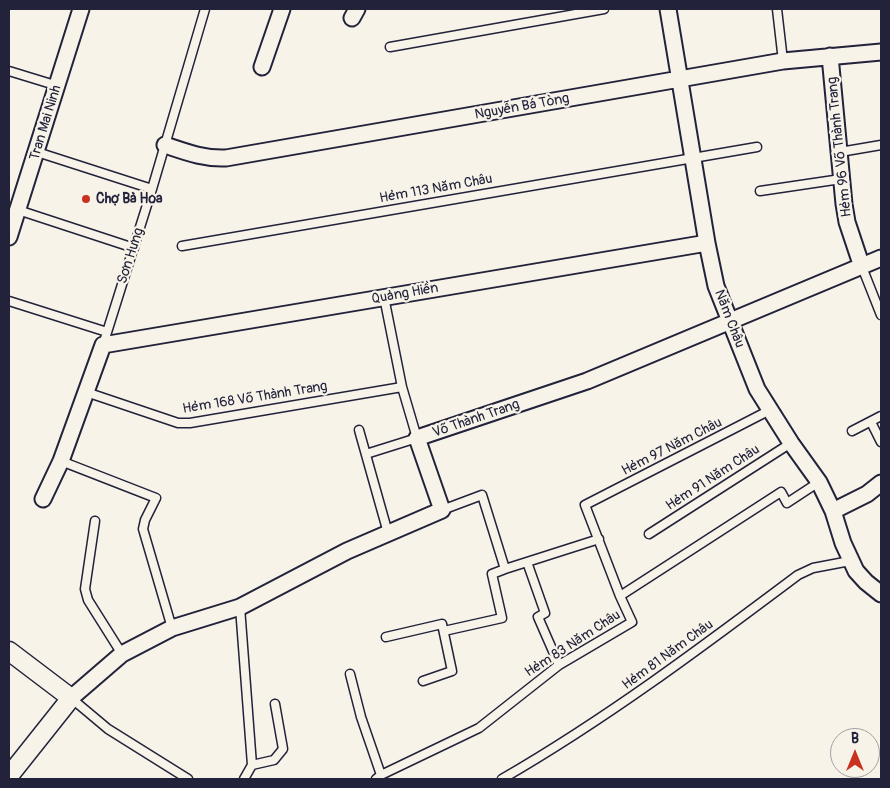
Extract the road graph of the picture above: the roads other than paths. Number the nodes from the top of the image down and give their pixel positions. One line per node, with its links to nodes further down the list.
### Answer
1 (81, 9): 14 (street, Tran Mai Ninh)
2 (205, 9): 15 (lane, Sơn Hưng)
3 (282, 9): 11 (street)
4 (604, 9): 7 (lane)
5 (668, 9): 13 (street, Năm Châu)
6 (777, 9): 10 (lane)
7 (390, 47)
8 (881, 52): 9 (street, Nguyễn Bá Tòng)
9 (830, 56): 10 (street, Nguyễn Bá Tòng); 19 (street, Hẻm 96 Võ Thành Trang)
10 (783, 61): 13 (street, Nguyễn Bá Tòng)
11 (262, 67)
12 (9, 72): 14 (lane)
13 (680, 80): 15 (street, Nguyễn Bá Tòng); 20 (street, Năm Châu)
14 (58, 86): 18 (street, Tran Mai Ninh)
15 (165, 145): 22 (lane, Sơn Hưng)
16 (881, 145): 19 (lane)
17 (757, 147): 20 (lane, Hẻm 113 Năm Châu)
18 (37, 152): 22 (lane); 24 (street, Tran Mai Ninh)
19 (840, 152): 21 (street, Hẻm 96 Võ Thành Trang)
20 (693, 157): 26 (street, Năm Châu); 27 (lane, Hẻm 113 Năm Châu)
21 (841, 179): 23 (lane); 30 (street, Hẻm 96 Võ Thành Trang)
22 (152, 189): 28 (lane, Sơn Hưng)
23 (760, 190)
24 (18, 210): 25 (street, Tran Mai Ninh); 28 (lane)
25 (9, 237)
26 (707, 243): 31 (street, Quảng Hiền); 34 (street, Năm Châu)
27 (182, 246)
28 (134, 248): 35 (lane, Sơn Hưng)
29 (881, 258): 30 (street, Võ Thành Trang)
30 (862, 266): 33 (lane); 34 (street, Võ Thành Trang)
31 (384, 297): 35 (street, Quảng Hiền); 36 (lane)
32 (9, 301): 35 (lane, Quảng Hiền)
33 (881, 314)
34 (730, 322): 38 (street, Năm Châu); 43 (street, Võ Thành Trang)
35 (105, 338): 37 (street, Sơn Hưng)
36 (402, 387): 37 (lane, Hẻm 168 Võ Thành Trang); 43 (lane)
37 (86, 392): 47 (street, Sơn Hưng)
38 (770, 410): 45 (street, Năm Châu); 56 (lane, Hẻm 97 Năm Châu)
39 (881, 416): 40 (lane)
40 (870, 422): 42 (lane); 44 (lane)
41 (359, 430): 46 (lane)
42 (852, 431)
43 (417, 438): 46 (lane); 51 (street, Võ Thành Trang)
44 (881, 442)
45 (791, 443): 48 (street, Năm Châu); 55 (lane, Hẻm 91 Năm Châu)
46 (366, 454): 54 (lane)
47 (61, 461): 50 (street, Sơn Hưng); 63 (lane)
48 (819, 482): 52 (street, Năm Châu); 61 (lane, Hẻm 83 Năm Châu)
49 (881, 483): 52 (street)
50 (43, 499)
51 (442, 510): 54 (street); 59 (lane)
52 (834, 511): 57 (street, Năm Châu)
53 (95, 521): 67 (lane)
54 (388, 532): 62 (street)
55 (649, 534)
56 (599, 538): 58 (lane); 61 (lane)
57 (850, 560): 60 (street, Năm Châu); 78 (lane, Hẻm 81 Năm Châu)
58 (527, 562): 59 (lane); 68 (lane)
59 (505, 569): 64 (lane)
60 (881, 594)
61 (620, 596): 68 (lane, Hẻm 83 Năm Châu)
62 (240, 607): 63 (street); 73 (lane)
63 (172, 628): 67 (street)
64 (444, 631): 65 (lane); 70 (lane)
65 (386, 637)
66 (9, 651): 71 (street)
67 (122, 654): 71 (street)
68 (560, 665): 75 (lane, Hẻm 83 Năm Châu)
69 (350, 674): 75 (lane)
70 (423, 681)
71 (71, 698): 74 (street); 76 (lane)
72 (275, 704): 73 (lane)
73 (252, 765): 77 (lane)
74 (9, 776)
75 (378, 777)
76 (188, 779)
77 (244, 779)
78 (502, 779)

